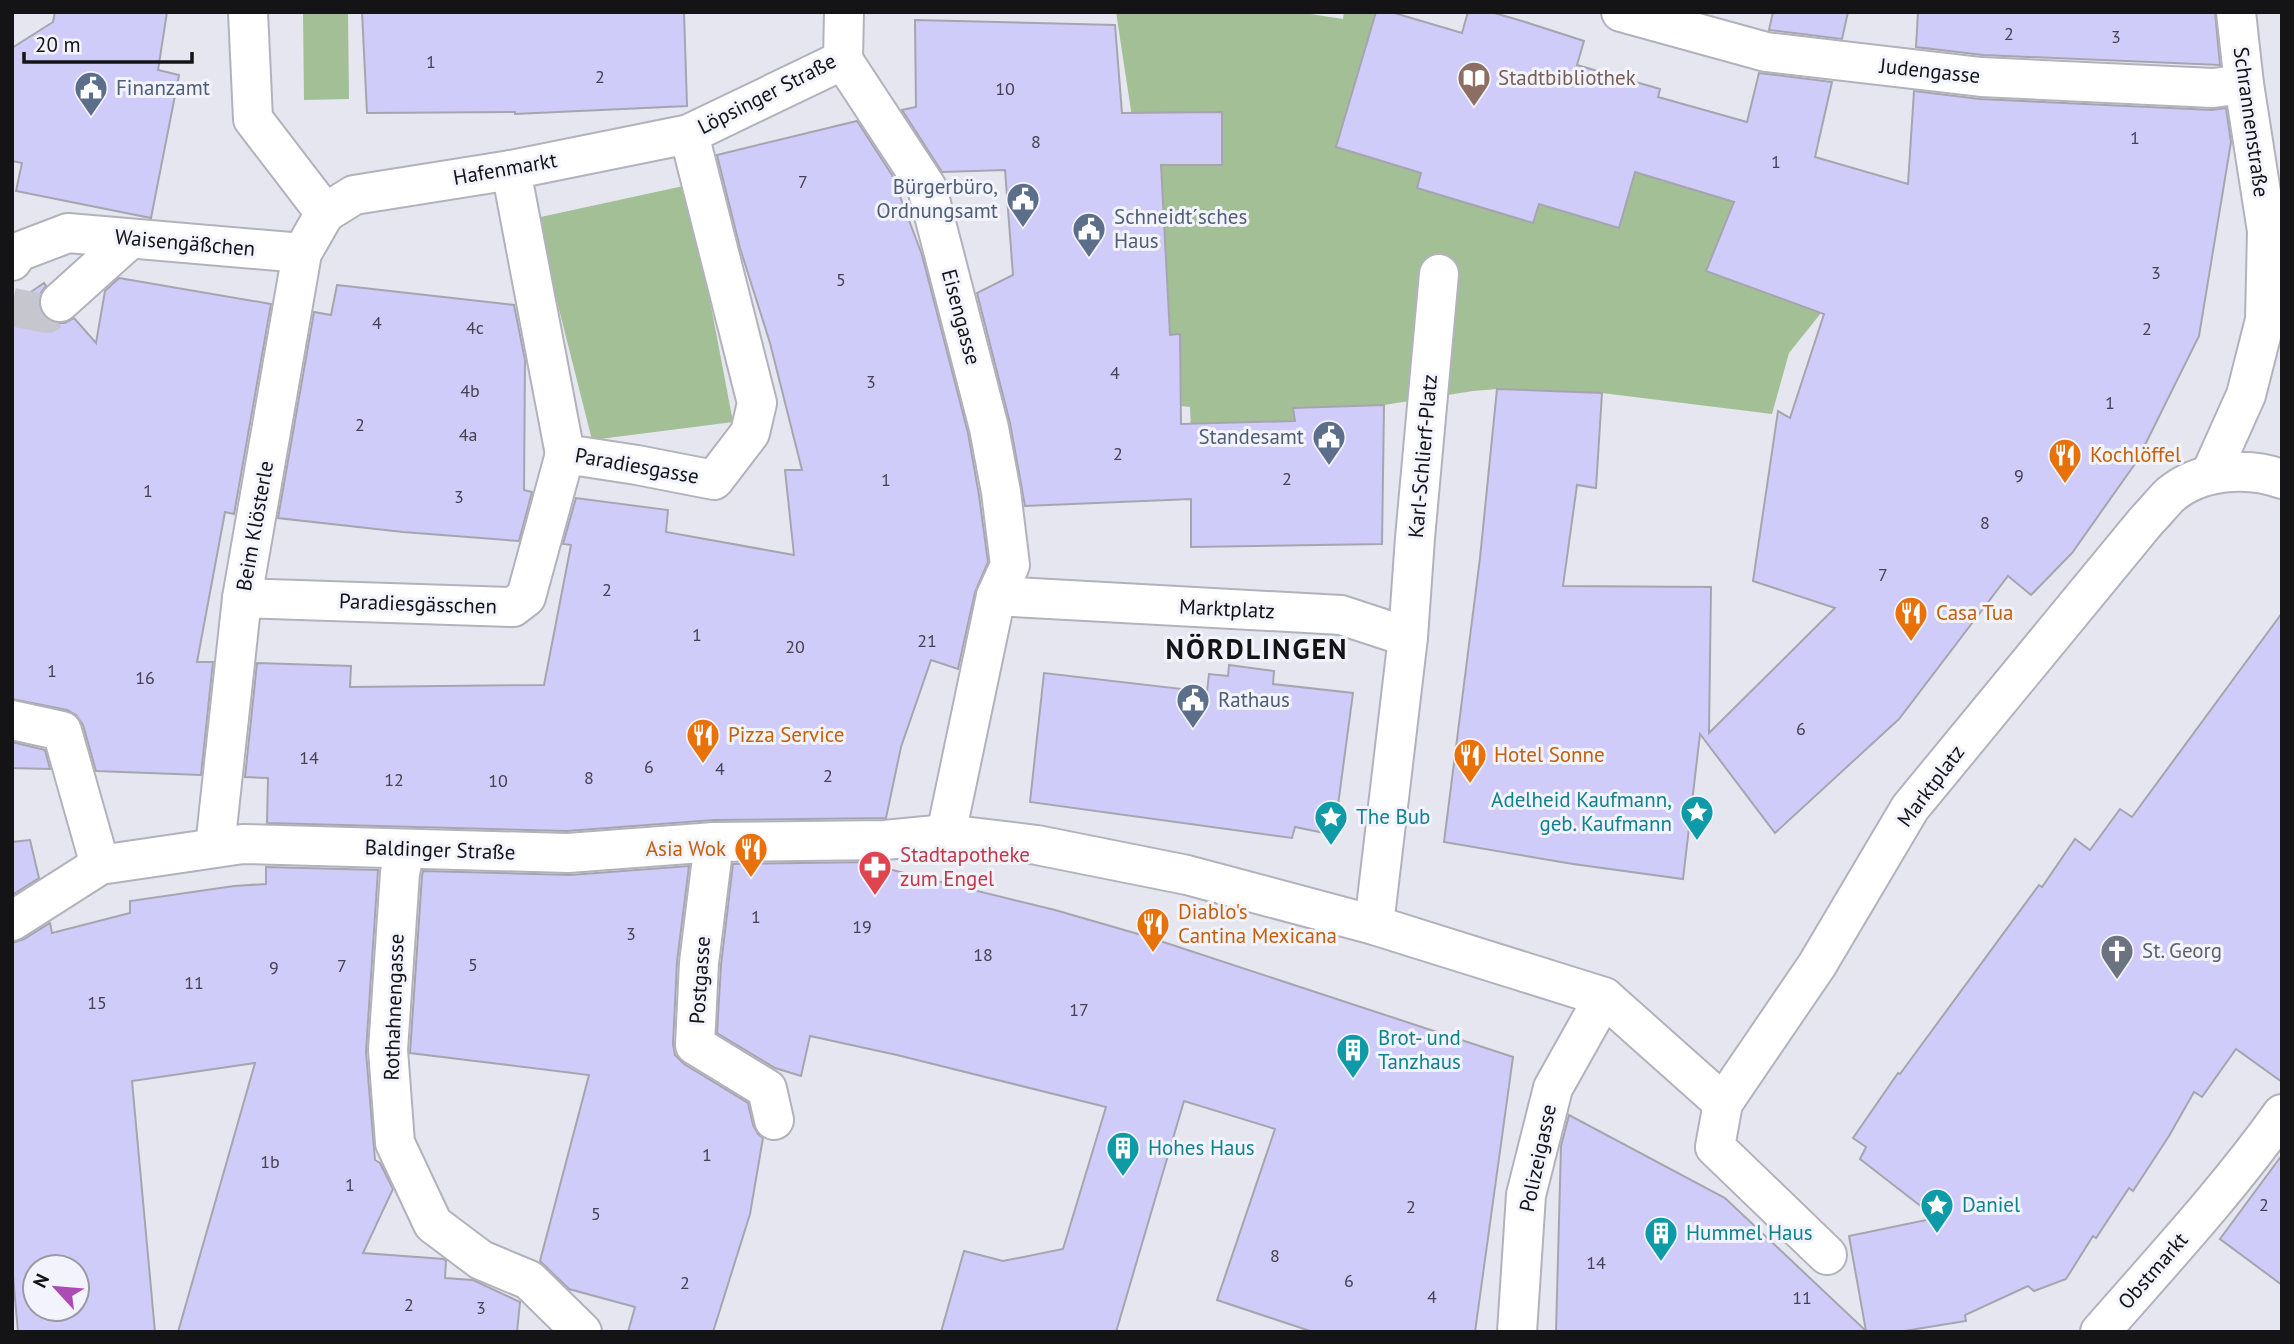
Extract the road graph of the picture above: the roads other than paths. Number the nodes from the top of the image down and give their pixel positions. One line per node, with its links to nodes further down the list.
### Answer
1 (248, 12): 9 (street)
2 (844, 12): 5 (street, Löpsinger Straße)
3 (1621, 12): 6 (street, Judengasse)
4 (2236, 12): 6 (street, Schrannenstraße)
5 (843, 60): 7 (street, Löpsinger Straße); 18 (street, Eisengasse)
6 (2244, 84): 16 (street, Schrannenstraße)
7 (689, 134): 8 (street, Hafenmarkt); 15 (street, Paradiesgasse)
8 (510, 170): 9 (street, Hafenmarkt); 15 (street, Paradiesgasse)
9 (325, 213): 11 (street, Beim Klösterle)
10 (130, 239): 11 (street, Waisengäßchen); 12 (street, Waisengäßchen); 14 (street)
11 (302, 253): 19 (street, Beim Klösterle)
12 (12, 261)
13 (1439, 274): 20 (street, Karl-Schlierf-Platz)
14 (60, 303)
15 (565, 454): 19 (street, Paradiesgässchen)
16 (2211, 473): 17 (street); 30 (street, Marktplatz)
17 (2282, 479)
18 (996, 596): 20 (street, Marktplatz); 22 (street)
19 (242, 598): 24 (street, Beim Klösterle)
20 (1408, 637): 28 (street)
21 (12, 720): 26 (street)
22 (946, 834): 23 (street, Baldinger Straße); 28 (street)
23 (714, 842): 25 (street, Baldinger Straße); 31 (street, Postgasse)
24 (215, 847): 25 (street, Baldinger Straße); 26 (street, Baldinger Straße)
25 (405, 849): 34 (street, Rothahnengasse)
26 (100, 865): 27 (street, Baldinger Straße)
27 (12, 921)
28 (1374, 925): 29 (street)
29 (1604, 997): 30 (street); 35 (street, Polizeigasse)
30 (1723, 1103): 33 (street, Marktplatz)
31 (774, 1120)
32 (2275, 1137): 36 (street, Obstmarkt)
33 (1827, 1255)
34 (582, 1332)
35 (1517, 1332)
36 (2100, 1332)

